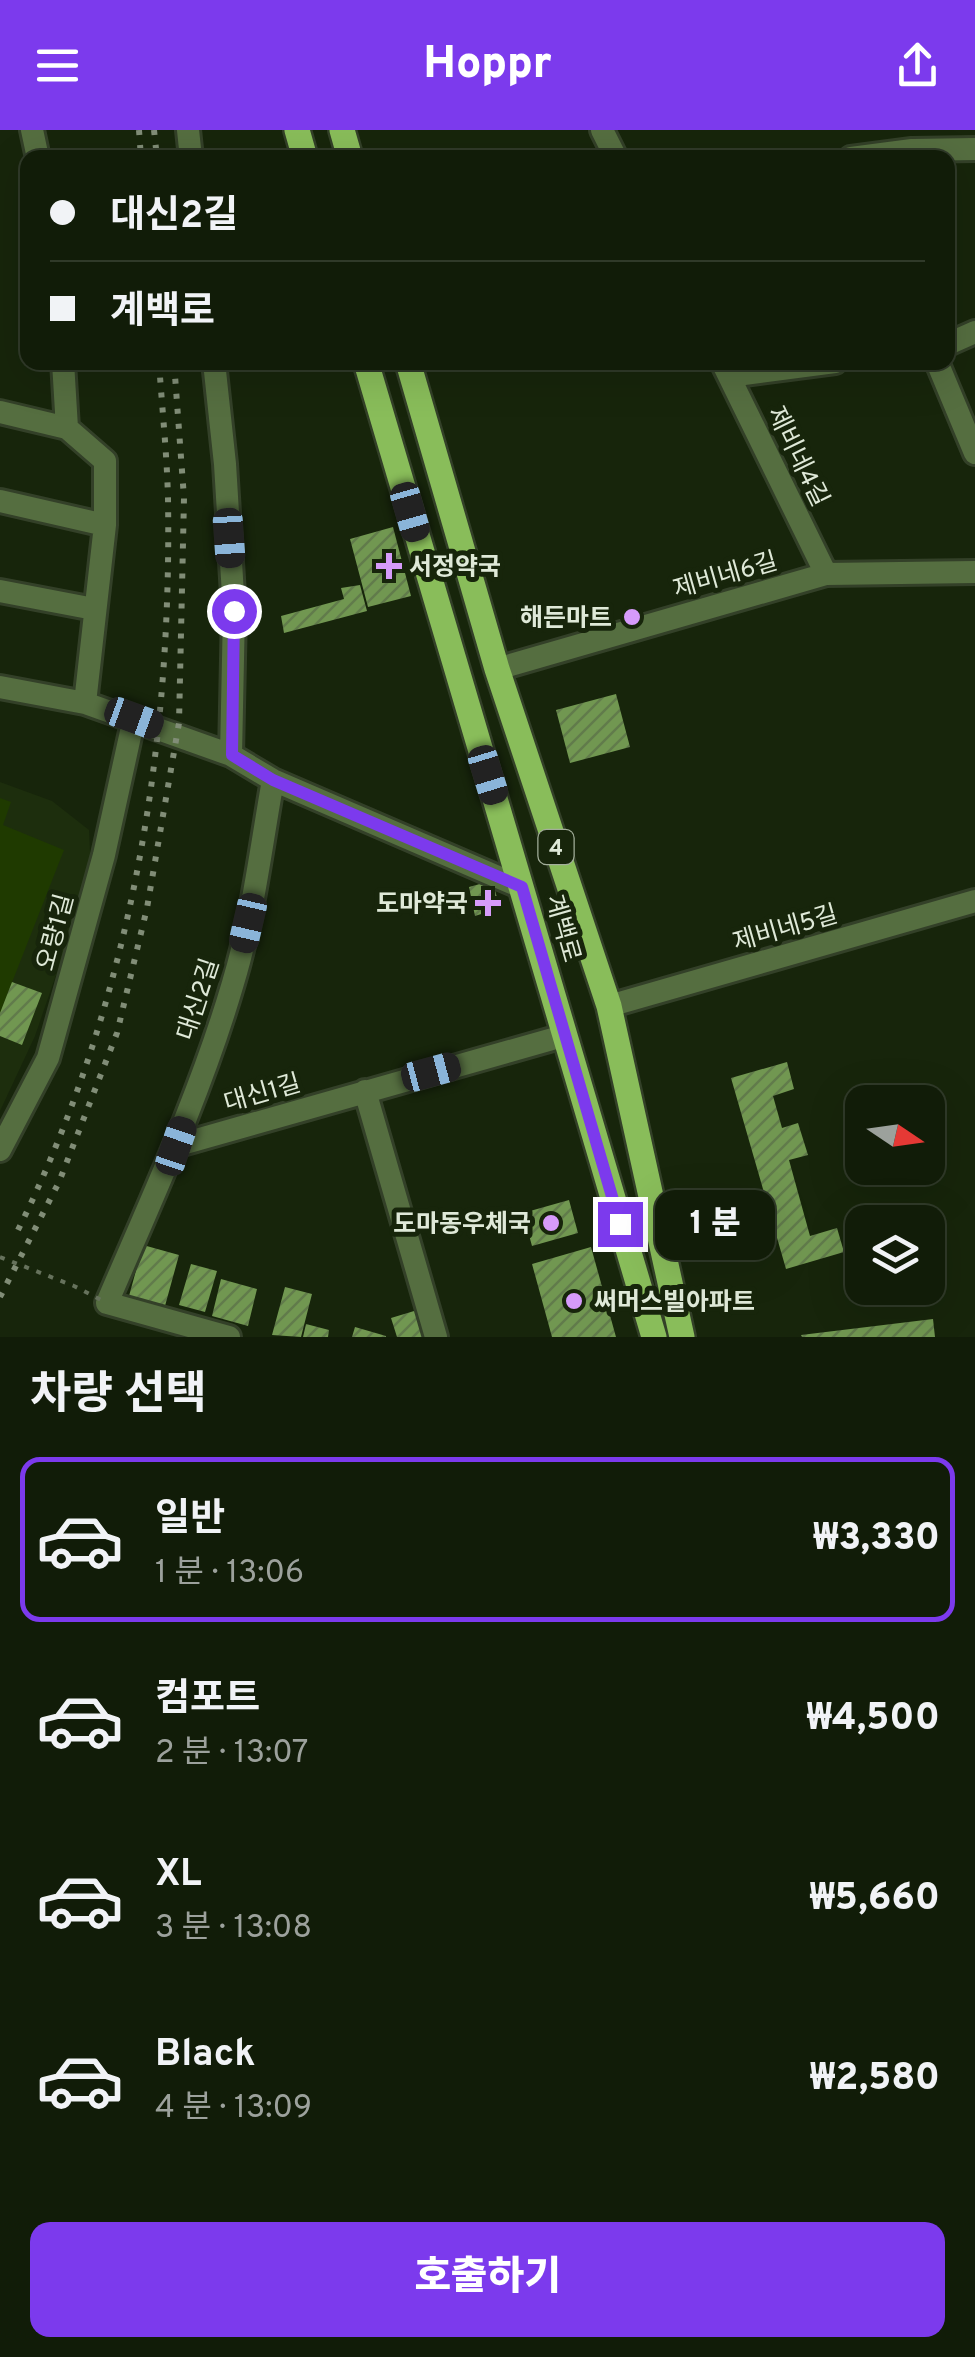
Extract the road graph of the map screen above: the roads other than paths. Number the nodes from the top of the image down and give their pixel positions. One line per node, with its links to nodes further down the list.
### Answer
1 (64, 370): 8 (street)
2 (215, 370): 20 (street)
3 (368, 370): 22 (main road, 계백로 / 4)
4 (410, 370): 16 (main road, 계백로 / 4)
5 (726, 370): 13 (street, 제비네4길)
6 (940, 370): 9 (street)
7 (0, 412): 8 (street)
8 (68, 428): 11 (street)
9 (975, 453)
10 (0, 500): 11 (street)
11 (105, 525): 15 (street)
12 (975, 572): 13 (street, 제비네6길)
13 (826, 574): 16 (street, 제비네6길)
14 (0, 590): 15 (street)
15 (94, 609): 18 (street)
16 (497, 669): 24 (main road, 계백로 / 4)
17 (0, 687): 18 (street)
18 (86, 703): 19 (street)
19 (134, 718): 20 (street); 28 (street, 오량1길)
20 (232, 755): 21 (street)
21 (273, 780): 22 (street); 27 (street, 대신2길)
22 (522, 887): 25 (main road, 계백로 / 4)
23 (975, 902): 24 (street, 제비네5길)
24 (610, 1006): 32 (main road, 계백로 / 4)
25 (563, 1036): 26 (street, 대신1길); 31 (main road, 계백로 / 4)
26 (365, 1091): 27 (street, 대신1길); 30 (street)
27 (176, 1146): 29 (street, 대신2길)
28 (0, 1150)
29 (229, 1337)
30 (436, 1337)
31 (654, 1337)
32 (682, 1337)

